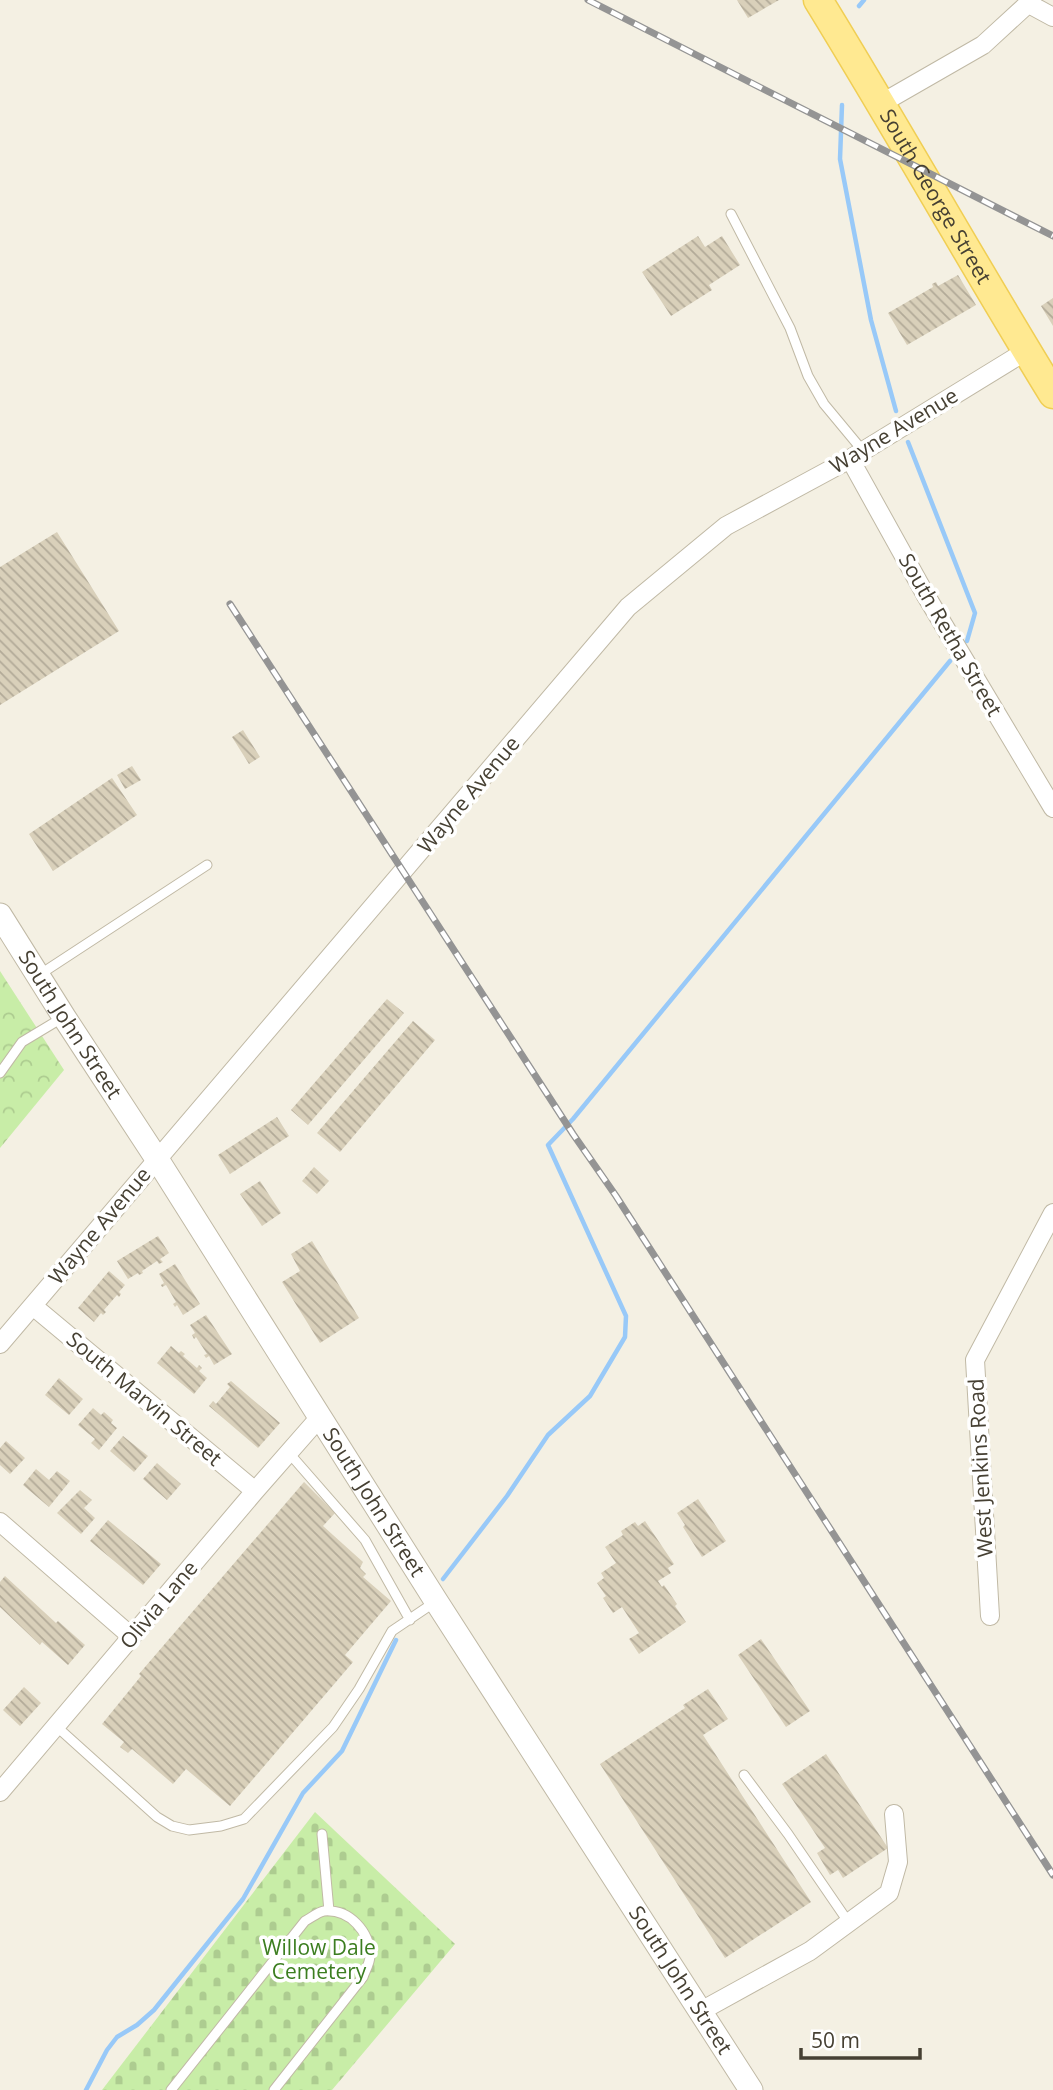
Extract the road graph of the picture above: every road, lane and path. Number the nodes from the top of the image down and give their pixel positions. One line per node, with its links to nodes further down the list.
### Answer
1 (818, 0): 4 (main road, South George Street)
2 (1030, 2): 3 (street); 4 (street)
3 (1053, 17)
4 (882, 103): 6 (main road, South George Street)
5 (731, 215): 8 (lane)
6 (1026, 351): 7 (main road, South George Street); 8 (street, Wayne Avenue)
7 (1053, 394)
8 (857, 455): 9 (street, South Retha Street); 15 (street, Wayne Avenue)
9 (1051, 802)
10 (207, 864): 12 (lane)
11 (0, 915): 12 (street, South John Street)
12 (38, 976): 13 (street, South John Street)
13 (64, 1017): 14 (lane); 15 (street, South John Street)
14 (0, 1073)
15 (157, 1158): 17 (street, Wayne Avenue); 19 (street, South John Street)
16 (1053, 1213): 24 (street, West Jenkins Road)
17 (33, 1306): 18 (street, Wayne Avenue); 21 (street, South Marvin Street)
18 (0, 1344)
19 (319, 1418): 20 (street, Olivia Lane); 23 (street, South John Street)
20 (289, 1453): 21 (street, Olivia Lane); 25 (lane)
21 (254, 1492): 26 (street, Olivia Lane)
22 (0, 1522): 26 (street)
23 (436, 1601): 25 (lane); 35 (street, South John Street)
24 (990, 1616)
25 (410, 1620): 27 (lane)
26 (132, 1637): 27 (street, Olivia Lane)
27 (56, 1726): 28 (street, Olivia Lane)
28 (6, 1773): 30 (street, Olivia Lane)
29 (744, 1775): 34 (lane)
30 (0, 1792)
31 (894, 1814): 34 (street)
32 (321, 1834): 33 (lane)
33 (329, 1911): 36 (lane); 37 (lane)
34 (849, 1923): 35 (street)
35 (701, 2011): 38 (street, South John Street)
36 (173, 2089)
37 (274, 2090)
38 (751, 2090)

